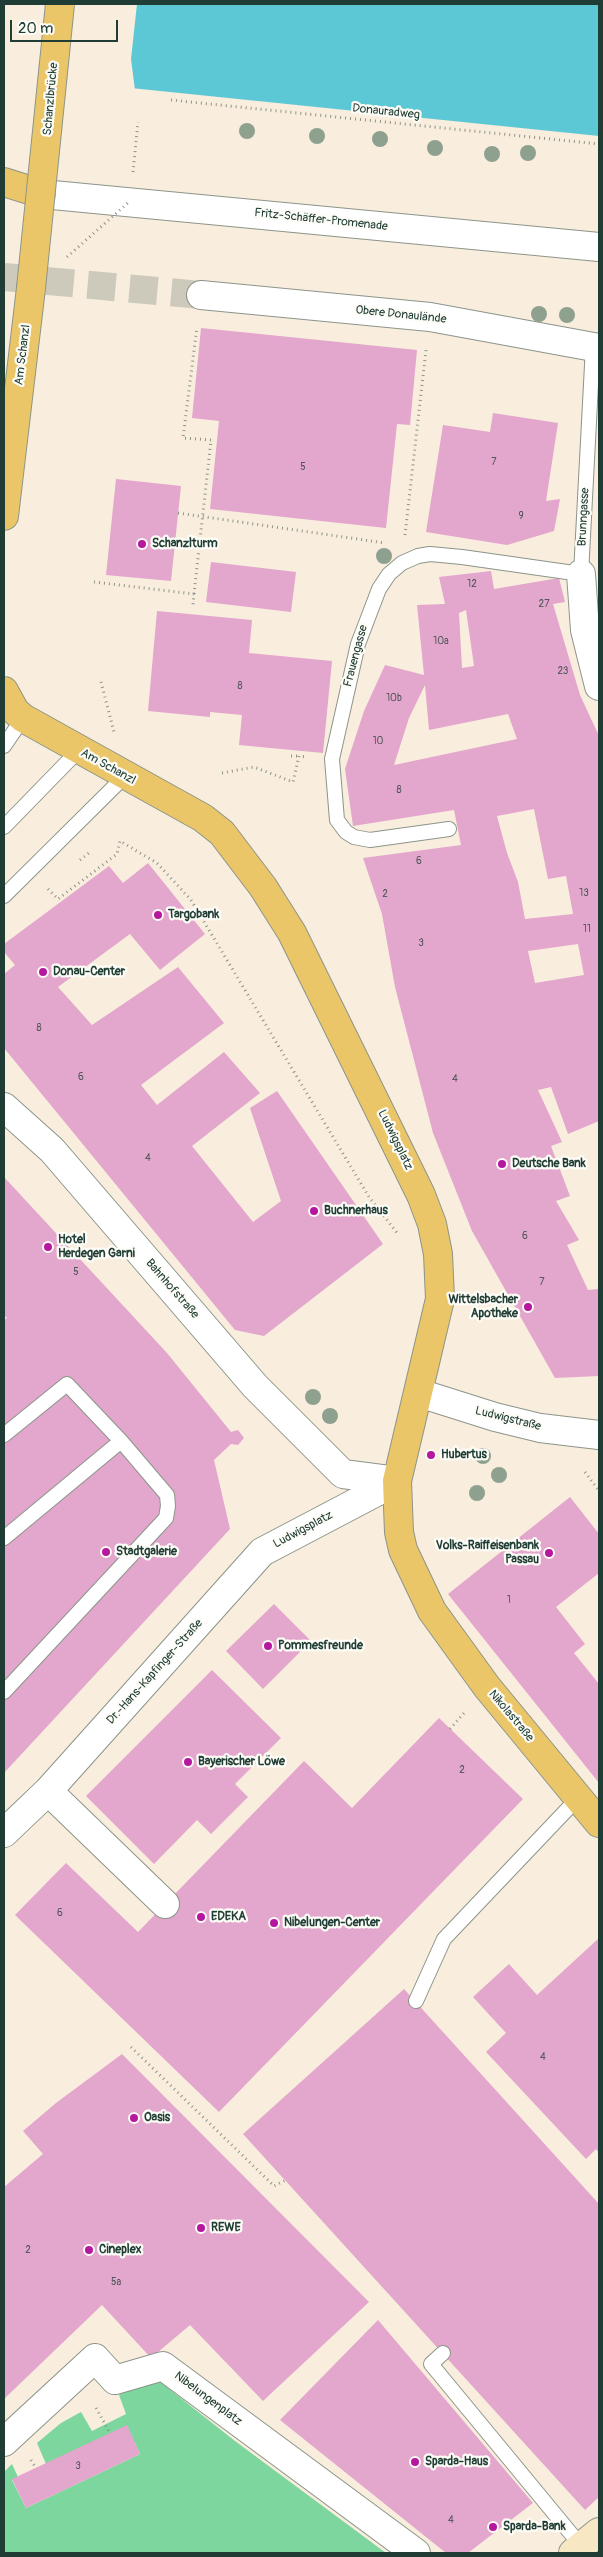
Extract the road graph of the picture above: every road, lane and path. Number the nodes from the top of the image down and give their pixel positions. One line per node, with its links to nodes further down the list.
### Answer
1 (60, 4): 7 (main road, Schanzlbrücke, bridge)
2 (171, 100): 4 (path, Donauradweg)
3 (138, 122): 6 (path)
4 (599, 144)
5 (4, 182): 7 (main road)
6 (131, 191): 7 (street, Fritz-Schäffer-Promenade); 9 (street, Fritz-Schäffer-Promenade); 10 (path, bridge)
7 (42, 194): 8 (main road); 10 (main road, Am Schanzl, bridge)
8 (4, 200)
9 (599, 247)
10 (31, 288): 15 (main road, Am Schanzl)
11 (199, 308): 12 (street, Obere Donaulände); 16 (path)
12 (430, 317): 13 (street, Obere Donaulände); 18 (path)
13 (596, 347): 19 (lane, Brunngasse)
14 (178, 513): 16 (path)
15 (4, 516)
16 (202, 516): 17 (path); 21 (path)
17 (387, 543)
18 (402, 563): 19 (lane, Frauengasse); 34 (lane, Frauengasse)
19 (581, 574): 23 (street, Brunngasse)
20 (94, 582): 21 (path)
21 (194, 594): 22 (path)
22 (192, 605)
23 (599, 686)
24 (4, 691): 25 (main road, Am Schanzl)
25 (23, 718): 26 (lane); 27 (main road, Am Schanzl)
26 (4, 746)
27 (79, 750): 32 (main road, Am Schanzl); 33 (lane)
28 (290, 756): 29 (path)
29 (299, 756): 30 (path); 31 (path)
30 (308, 757)
31 (222, 773)
32 (125, 776): 35 (main road, Am Schanzl); 36 (lane)
33 (4, 827)
34 (449, 829)
35 (222, 833): 40 (main road, Ludwigsplatz)
36 (30, 870): 37 (lane); 39 (path)
37 (4, 896)
38 (4, 1107): 45 (street, Bahnhofstraße)
39 (400, 1240)
40 (419, 1393): 42 (street, Ludwigstraße); 45 (main road, Ludwigsplatz)
41 (4, 1435): 43 (lane)
42 (599, 1435)
43 (121, 1440): 47 (lane); 50 (lane)
44 (585, 1472): 46 (path)
45 (397, 1481): 48 (street, Ludwigsplatz); 49 (main road, Ludwigsplatz)
46 (599, 1491)
47 (4, 1538)
48 (262, 1552): 51 (street, Dr.-Hans-Kapfinger-Straße)
49 (428, 1605): 52 (main road, Nikolastraße)
50 (4, 1692)
51 (48, 1791): 54 (street, Dr.-Hans-Kapfinger-Straße); 55 (street)
52 (578, 1798): 53 (main road, Nikolastraße); 56 (lane)
53 (599, 1823)
54 (4, 1833)
55 (165, 1904)
56 (416, 2001)
57 (131, 2047): 58 (path)
58 (286, 2180)
59 (442, 2353): 61 (lane)
60 (4, 2442): 62 (street, Nibelungenplatz)
61 (585, 2544)
62 (416, 2553)

